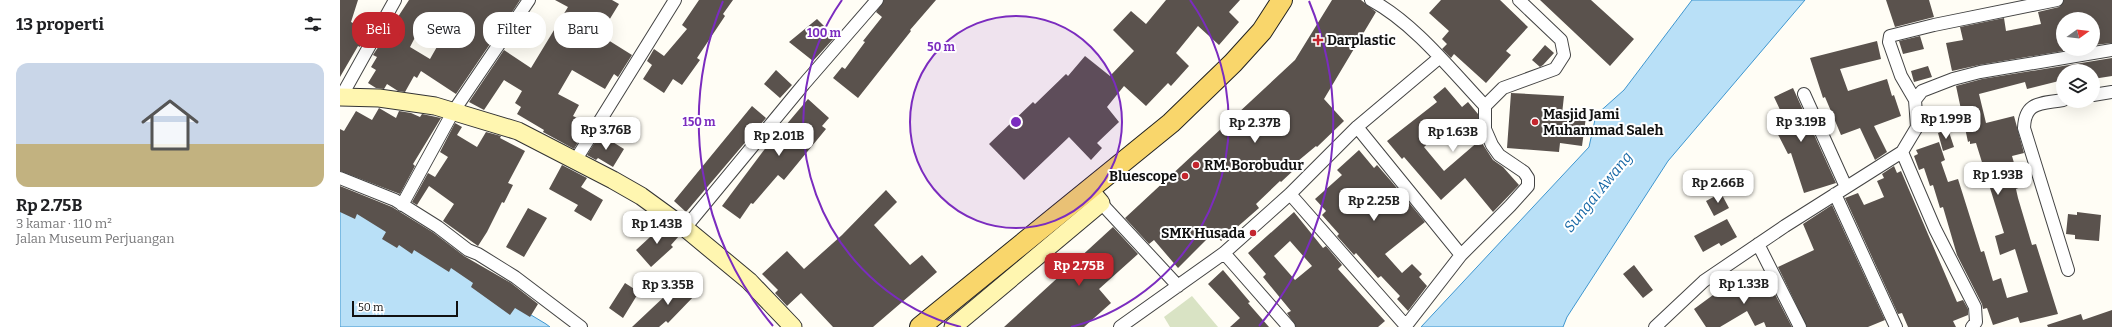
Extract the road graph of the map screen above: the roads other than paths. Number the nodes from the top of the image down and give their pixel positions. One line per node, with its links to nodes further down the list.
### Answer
1 (395, 0): 14 (street)
2 (529, 0): 18 (street)
3 (675, 0): 21 (street)
4 (878, 0): 28 (street)
5 (1282, 0): 26 (main road)
6 (1371, 0): 10 (street)
7 (1519, 0): 17 (street)
8 (2057, 0): 15 (street)
9 (2112, 50): 15 (street)
10 (1438, 58): 17 (street); 19 (street)
11 (2112, 92): 13 (street)
12 (1804, 94): 23 (street)
13 (2100, 94)
14 (340, 97): 18 (street)
15 (1915, 100): 20 (street)
16 (2056, 101): 32 (street)
17 (1485, 106): 31 (street)
18 (453, 112): 21 (street); 27 (street)
19 (1357, 127): 24 (street); 31 (street)
20 (1902, 152): 23 (street); 44 (street)
21 (575, 161): 28 (street)
22 (340, 178): 27 (street)
23 (1846, 187): 25 (street)
24 (1290, 194): 30 (street); 34 (street)
25 (1835, 194): 29 (street); 43 (street)
26 (1096, 197): 33 (street); 37 (main road); 38 (street)
27 (402, 205): 35 (street)
28 (685, 228): 36 (street)
29 (1758, 244): 41 (street); 42 (street)
30 (1224, 253): 33 (street); 40 (street)
31 (1461, 255): 34 (street)
32 (2068, 270)
33 (1178, 286): 39 (street)
34 (1405, 326)
35 (581, 327)
36 (793, 327)
37 (920, 327)
38 (953, 327)
39 (1120, 327)
40 (1289, 327)
41 (1655, 327)
42 (1800, 327)
43 (1896, 327)
44 (1972, 327)

